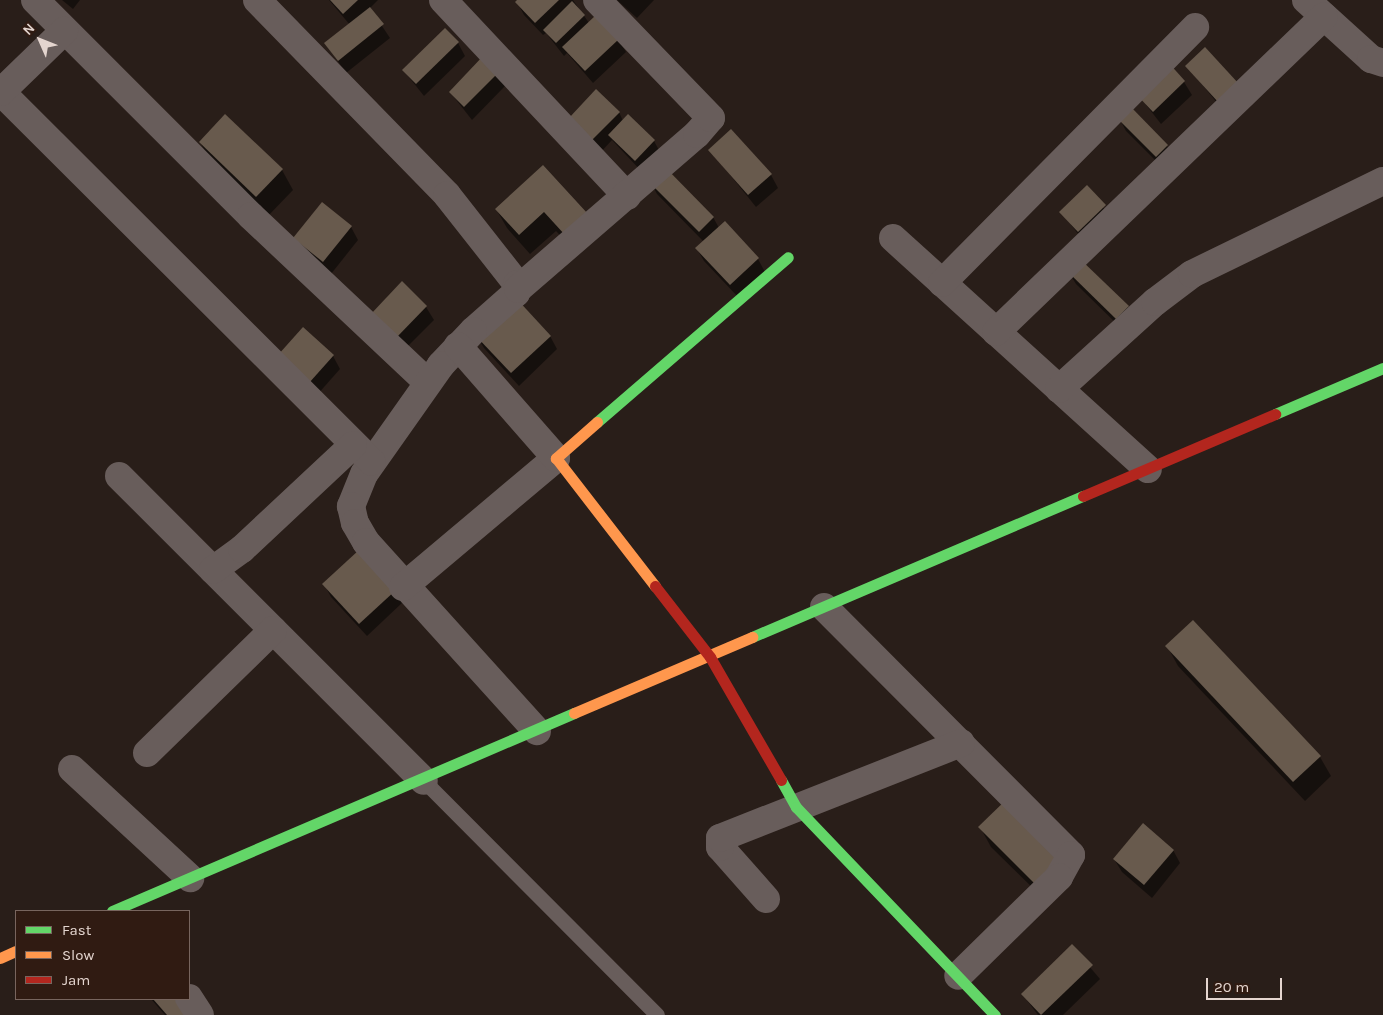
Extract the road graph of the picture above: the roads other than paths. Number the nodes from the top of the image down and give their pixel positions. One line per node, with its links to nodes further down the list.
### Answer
1 (35, 0): 7 (street)
2 (257, 0): 15 (street)
3 (443, 0): 11 (street)
4 (597, 0): 11 (street)
5 (1315, 8): 8 (street); 16 (street)
6 (1195, 27): 14 (street)
7 (64, 31): 9 (street); 19 (street)
8 (1383, 63)
9 (1, 92): 21 (street)
10 (1383, 181): 20 (street)
11 (627, 196): 15 (street)
12 (893, 238): 14 (street)
13 (788, 257): 22 (street)
14 (942, 283): 16 (street)
15 (518, 288): 17 (street)
16 (996, 332): 20 (street)
17 (458, 346): 19 (street); 22 (street)
18 (1383, 368): 23 (street)
19 (428, 383): 21 (street)
20 (1059, 389): 23 (street)
21 (363, 454): 25 (street); 26 (street)
22 (556, 458): 26 (street); 29 (street)
23 (1148, 469): 27 (street)
24 (119, 476): 25 (street)
25 (213, 570): 28 (street)
26 (404, 587): 30 (street)
27 (824, 607): 29 (street); 31 (street)
28 (273, 630): 32 (street); 34 (street)
29 (710, 657): 30 (street); 35 (street)
30 (537, 731): 34 (street)
31 (961, 743): 35 (street); 41 (street)
32 (147, 753)
33 (72, 769): 36 (street)
34 (424, 781): 36 (street); 44 (lane)
35 (796, 807): 37 (street); 41 (street)
36 (190, 878): 38 (street)
37 (766, 899)
38 (122, 910)
39 (15, 951): 40 (street)
40 (0, 958)
41 (958, 976): 45 (street)
42 (190, 1000): 43 (street)
43 (200, 1015)
44 (657, 1015)
45 (995, 1015)

